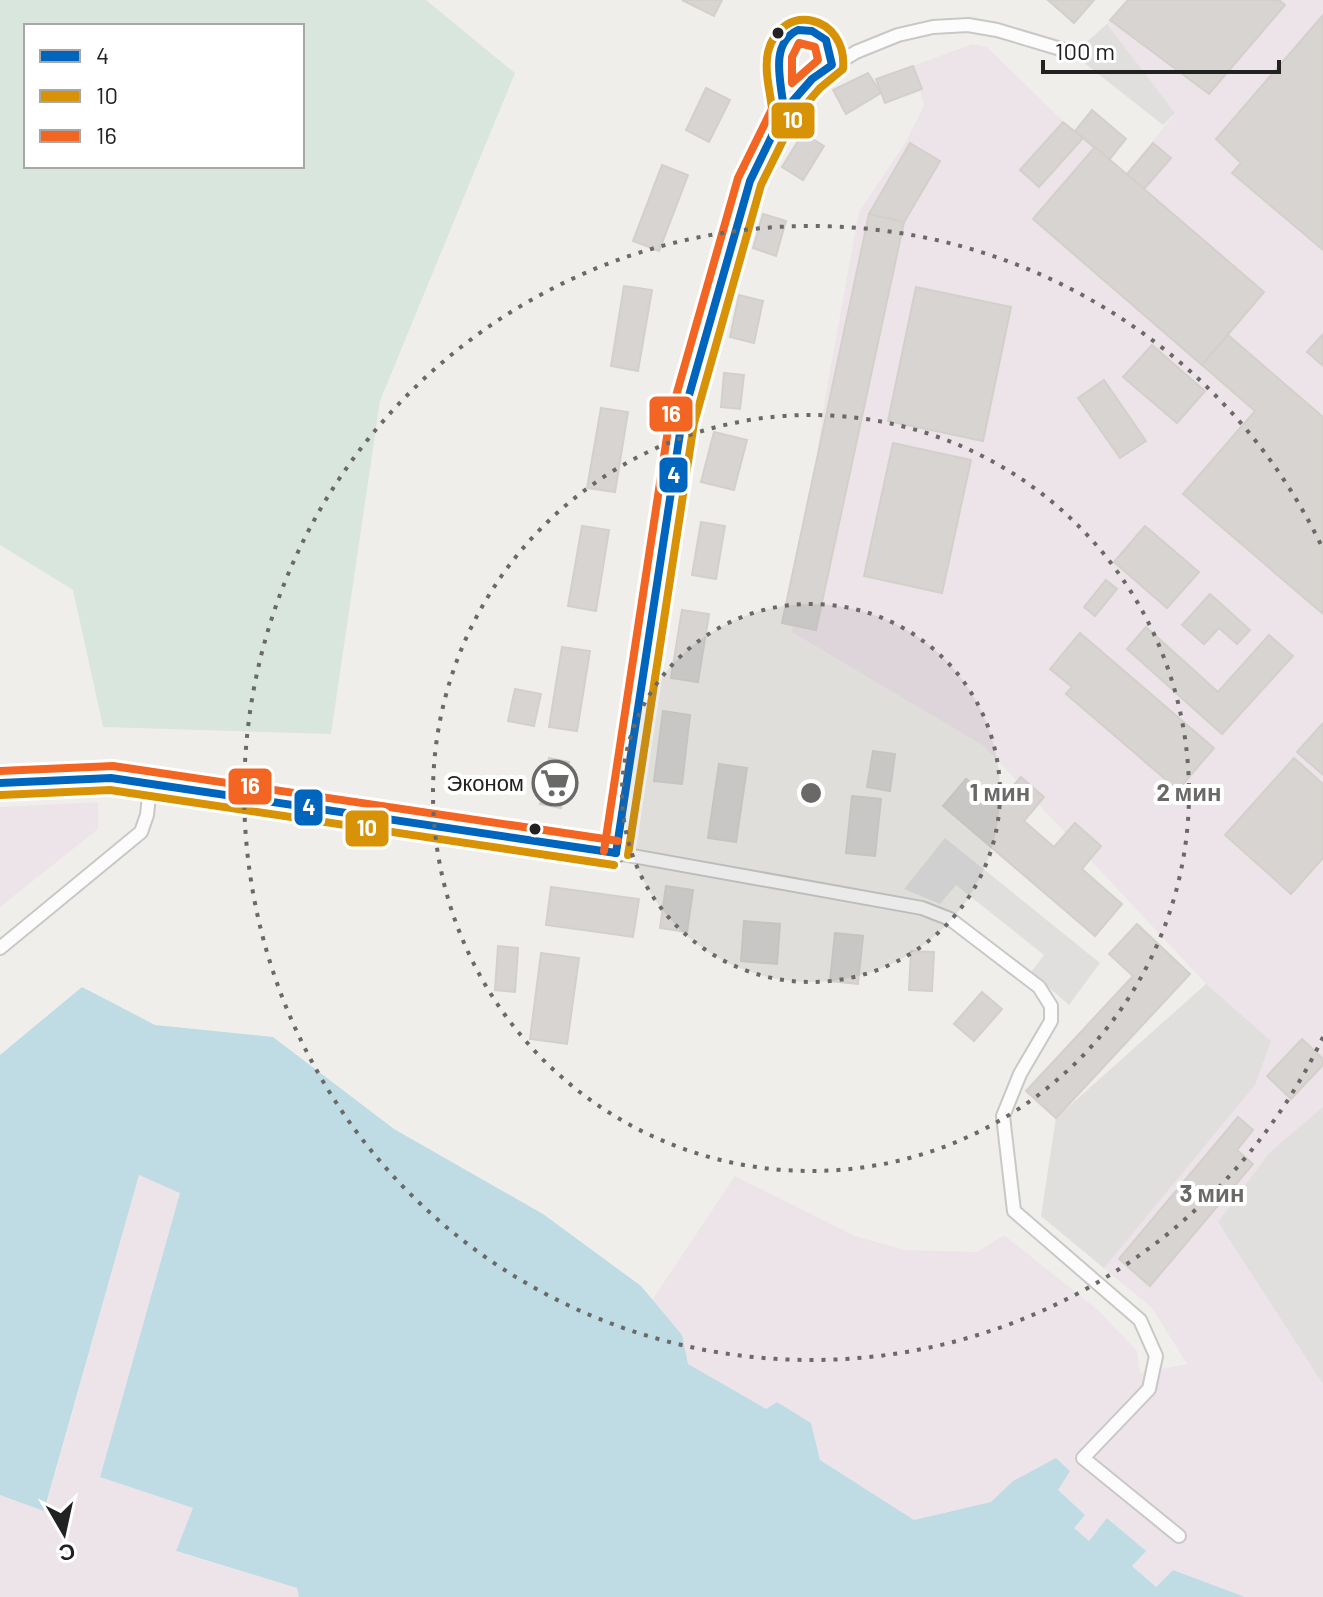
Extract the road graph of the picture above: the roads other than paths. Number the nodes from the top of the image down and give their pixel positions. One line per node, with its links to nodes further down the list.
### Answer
1 (1064, 50): 4 (street)
2 (0, 783): 3 (street)
3 (150, 785): 4 (street); 5 (street)
4 (616, 853): 6 (street)
5 (0, 948)
6 (1179, 1536)

